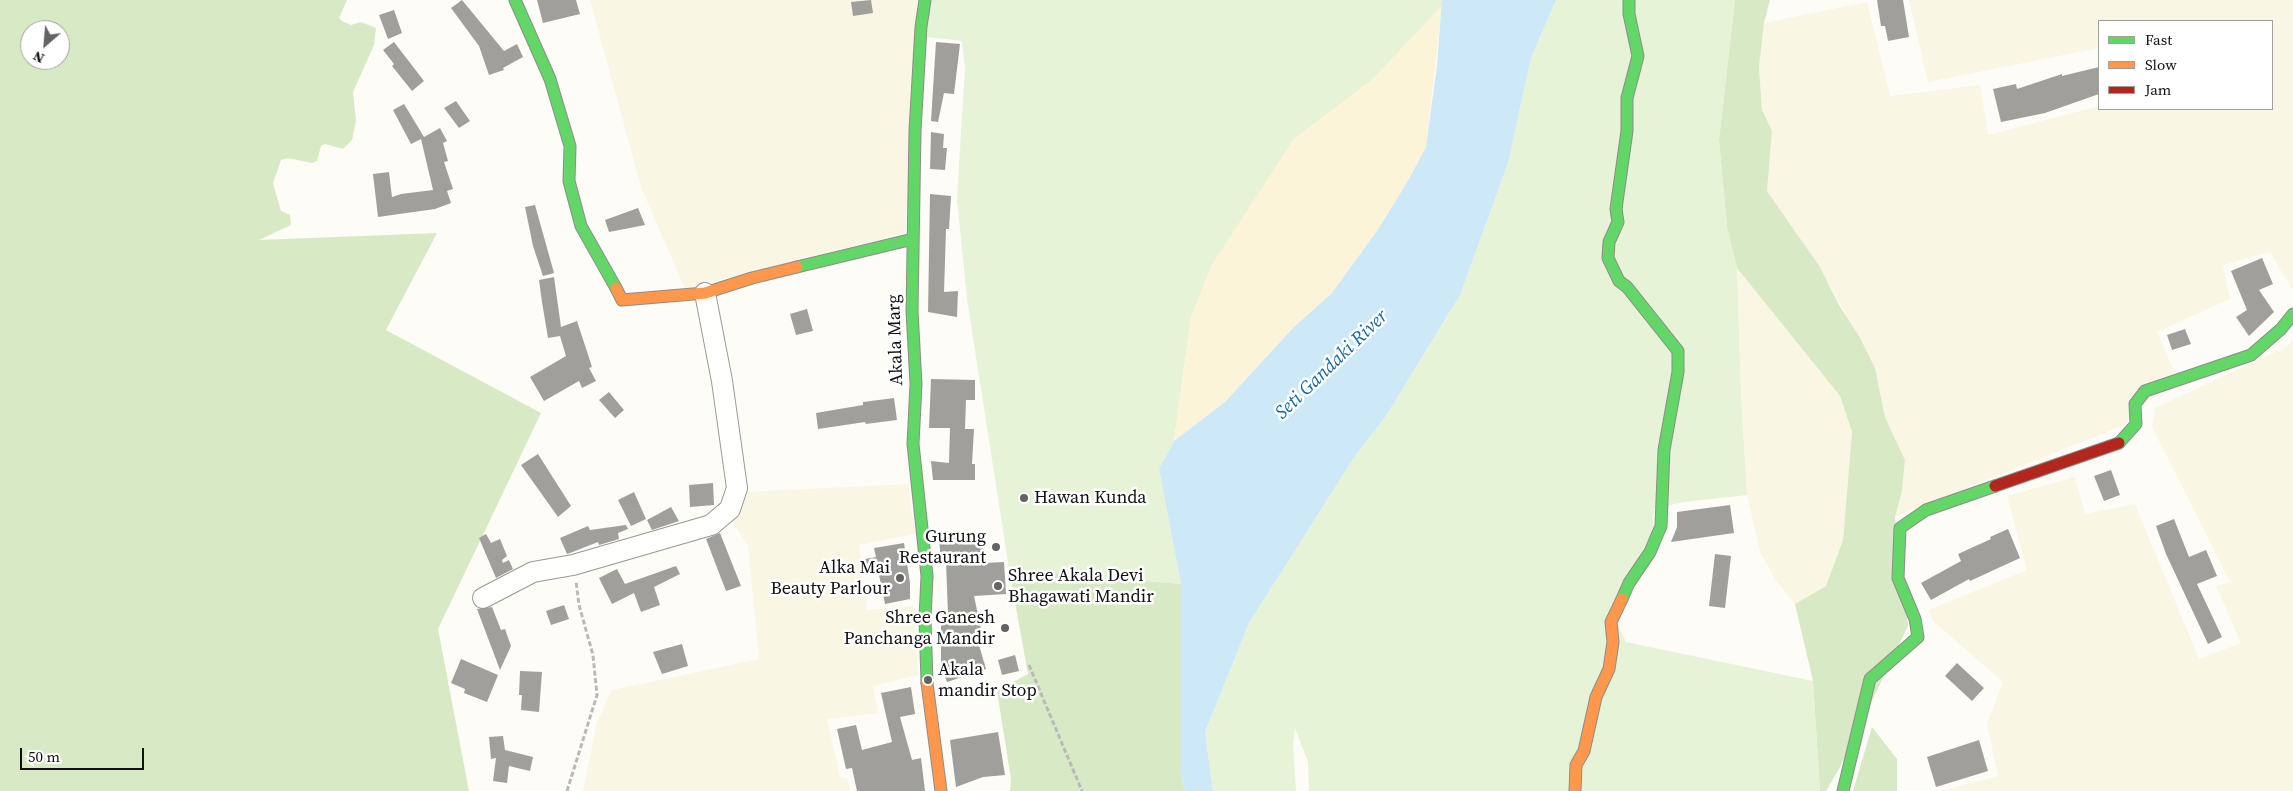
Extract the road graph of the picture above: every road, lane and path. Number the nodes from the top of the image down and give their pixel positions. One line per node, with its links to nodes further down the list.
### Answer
1 (515, 0): 5 (street)
2 (925, 0): 4 (street, Akala Marg)
3 (1628, 0): 10 (street)
4 (913, 239): 5 (street); 12 (street, Akala Marg)
5 (705, 294): 7 (street)
6 (2293, 314): 14 (street)
7 (573, 565): 8 (street); 11 (path)
8 (484, 598)
9 (1029, 666): 13 (path)
10 (1573, 788)
11 (568, 791)
12 (942, 791)
13 (1082, 791)
14 (1843, 791)

